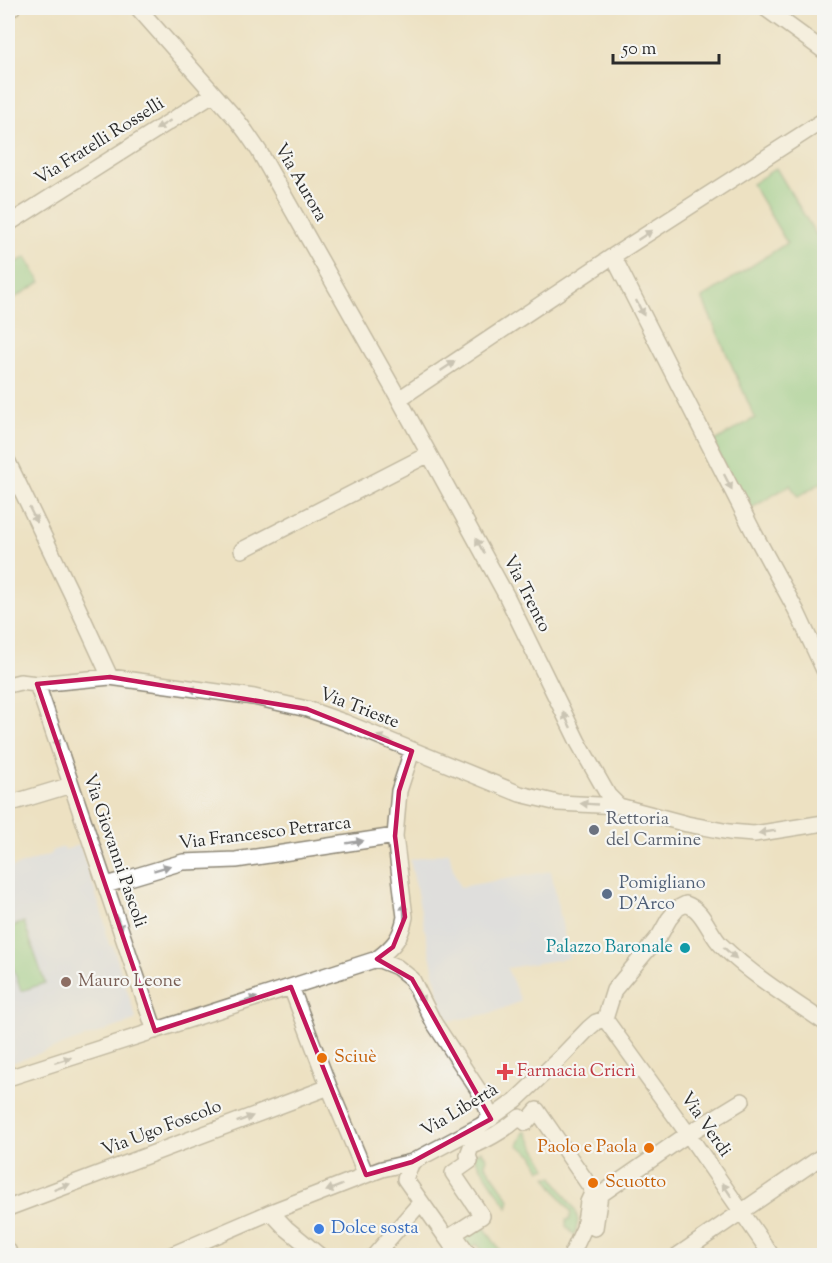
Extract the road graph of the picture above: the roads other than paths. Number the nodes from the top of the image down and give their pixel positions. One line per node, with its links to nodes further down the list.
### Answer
1 (12, 8): 4 (street)
2 (138, 8): 6 (street, Via Aurora)
3 (765, 8): 5 (street)
4 (8, 11)
5 (825, 51)
6 (213, 94): 8 (street, Via Fratelli Rosselli, one-way to 8); 10 (street, Via Aurora)
7 (825, 120): 9 (street, one-way to 7)
8 (8, 224)
9 (613, 256): 10 (street, one-way to 9); 14 (street, one-way to 14)
10 (399, 399): 11 (street, Via Trento)
11 (429, 454): 13 (street); 21 (street, Via Trento, one-way to 11)
12 (8, 462): 15 (street, one-way to 15)
13 (242, 550)
14 (825, 669)
15 (110, 677): 16 (street, Via Trieste); 18 (street, Via Trieste, one-way to 15)
16 (37, 684): 17 (street, Via Trieste); 19 (street, Via Giovanni Pascoli, one-way to 19)
17 (8, 685)
18 (412, 751): 21 (street, Via Trieste, one-way to 18); 23 (street)
19 (71, 784): 20 (street); 24 (street, Via Giovanni Pascoli)
20 (8, 804)
21 (619, 806): 22 (street, Via Trieste, one-way to 21)
22 (825, 823)
23 (395, 836): 24 (street, Via Francesco Petrarca, one-way to 23); 25 (street, one-way to 23)
24 (106, 885): 29 (street, Via Giovanni Pascoli, one-way to 29)
25 (377, 960): 26 (street); 33 (street, one-way to 33)
26 (291, 987): 29 (street, one-way to 26); 31 (street)
27 (605, 1019): 28 (street, one-way to 28); 33 (street, Via Libertà); 34 (street, Via Verdi)
28 (825, 1022)
29 (155, 1031): 30 (street, one-way to 29)
30 (8, 1078)
31 (329, 1087): 37 (street); 39 (street, Via Ugo Foscolo, one-way to 31)
32 (742, 1101): 34 (street)
33 (491, 1119): 36 (street, Via Libertà)
34 (688, 1134): 40 (street, Via Verdi, one-way to 34); 50 (street)
35 (824, 1155): 40 (street)
36 (412, 1162): 37 (street, Via Libertà); 38 (street)
37 (366, 1175): 41 (street, Via Libertà, one-way to 41)
38 (422, 1202): 46 (street); 47 (street)
39 (8, 1208)
40 (741, 1211): 51 (street); 52 (street, Via Verdi)
41 (272, 1212): 44 (street, Via Libertà); 45 (street)
42 (8, 1250): 43 (street)
43 (10, 1256)
44 (169, 1256)
45 (320, 1256)
46 (374, 1256)
47 (459, 1256)
48 (470, 1256): 49 (street)
49 (571, 1256)
50 (582, 1256)
51 (677, 1256)
52 (772, 1256)

